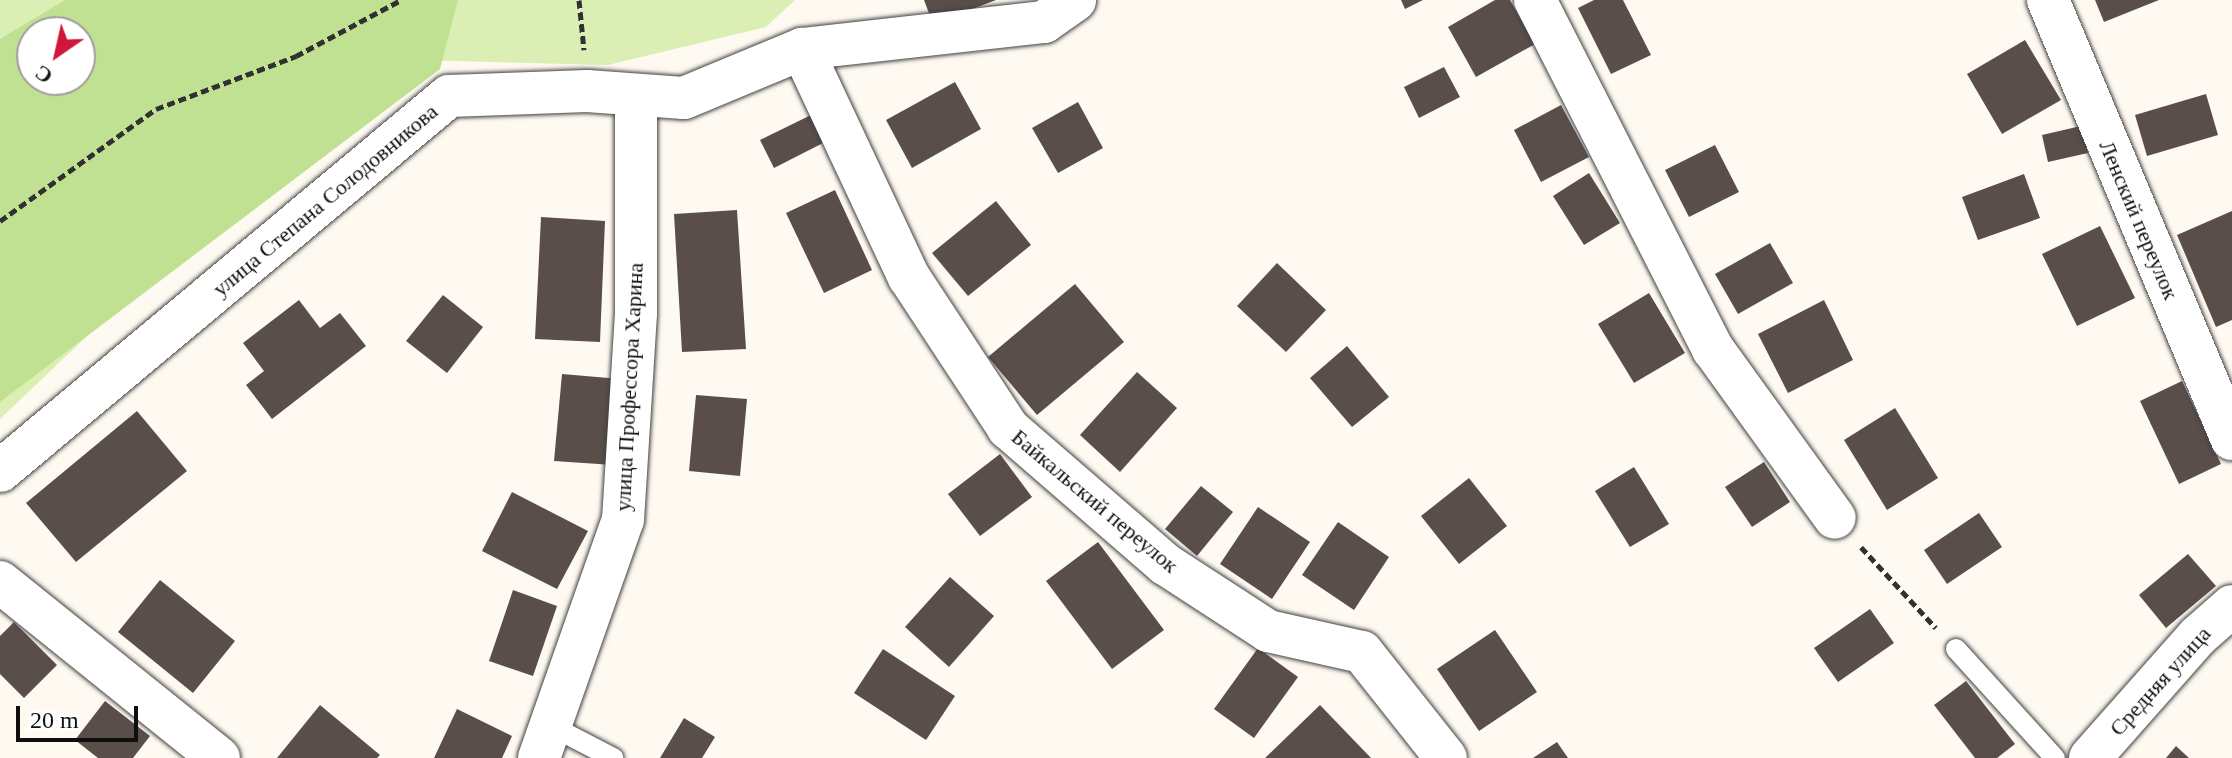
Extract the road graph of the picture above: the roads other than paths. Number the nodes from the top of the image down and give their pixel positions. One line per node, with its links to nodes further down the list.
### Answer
1 (1075, 0): 4 (street, улица Степана Солодовникова)
2 (1535, 0): 8 (street)
3 (2048, 0): 6 (street, Ленский переулок)
4 (802, 49): 5 (street, улица Степана Солодовникова); 15 (street, Байкальский переулок)
5 (636, 98): 7 (street, улица Степана Солодовникова); 12 (street, улица Профессора Харина)
6 (2232, 439)
7 (0, 471)
8 (1835, 518)
9 (0, 582): 13 (street)
10 (2232, 606): 17 (street, Средняя улица)
11 (1956, 649): 16 (lane)
12 (546, 742): 14 (lane)
13 (219, 758)
14 (613, 758)
15 (1446, 758)
16 (2055, 758)
17 (2090, 758)

